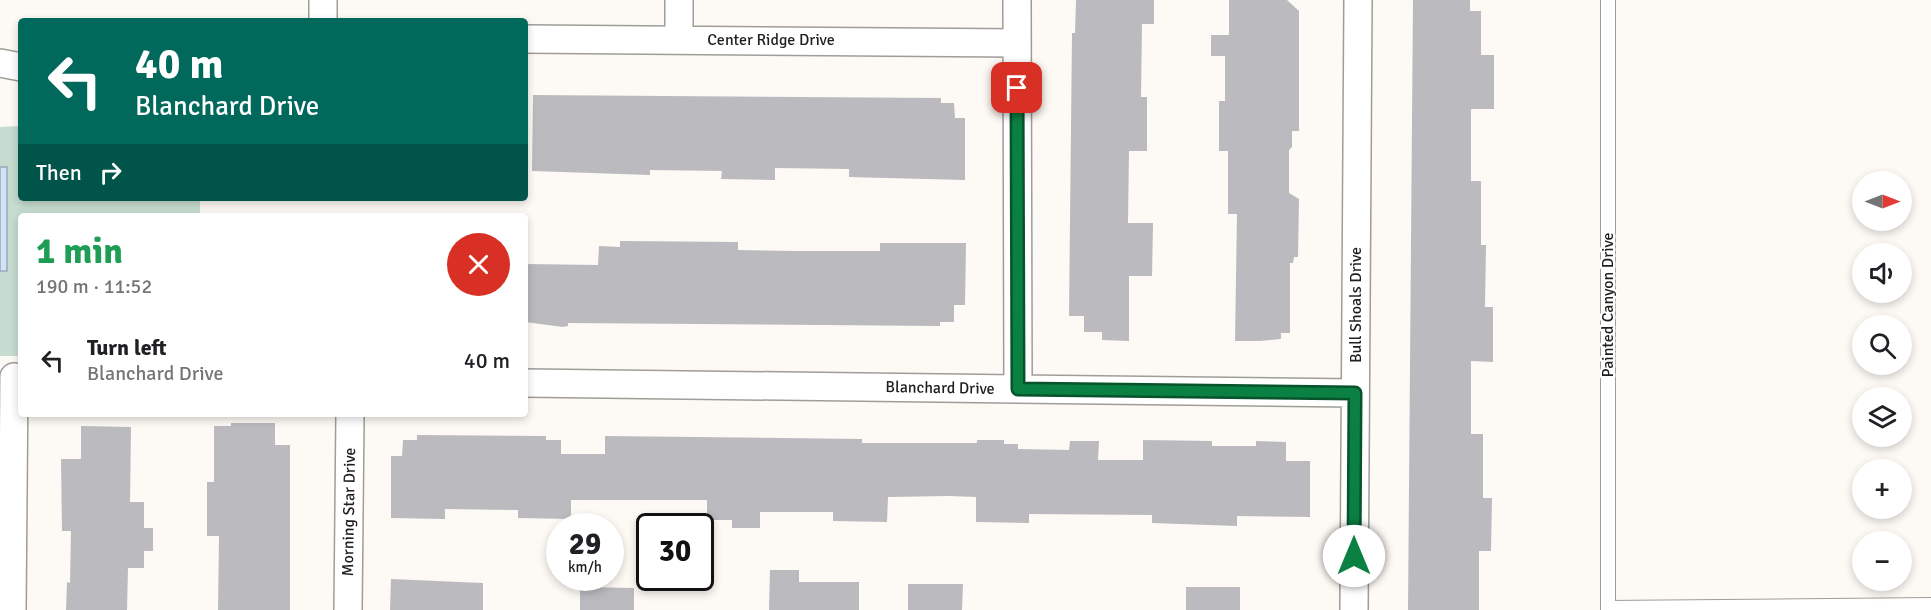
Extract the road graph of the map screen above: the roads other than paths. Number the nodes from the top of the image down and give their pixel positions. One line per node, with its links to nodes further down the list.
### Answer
1 (323, 0): 6 (street)
2 (679, 0): 8 (street)
3 (1017, 0): 9 (street)
4 (1358, 0): 15 (street, Bull Shoals Drive)
5 (1608, 0): 18 (lane, Painted Canyon Drive)
6 (323, 18)
7 (528, 39): 8 (street, Center Ridge Drive)
8 (679, 40): 9 (street, Center Ridge Drive)
9 (1017, 43): 14 (street)
10 (0, 63): 11 (street)
11 (18, 66)
12 (12, 377): 19 (street)
13 (528, 383): 14 (street, Blanchard Drive)
14 (1018, 389): 15 (street, Blanchard Drive)
15 (1355, 393): 21 (street, Bull Shoals Drive)
16 (350, 417): 20 (street, Morning Star Drive)
17 (1931, 605): 18 (lane)
18 (1608, 609)
19 (12, 610)
20 (348, 610)
21 (1354, 610)

